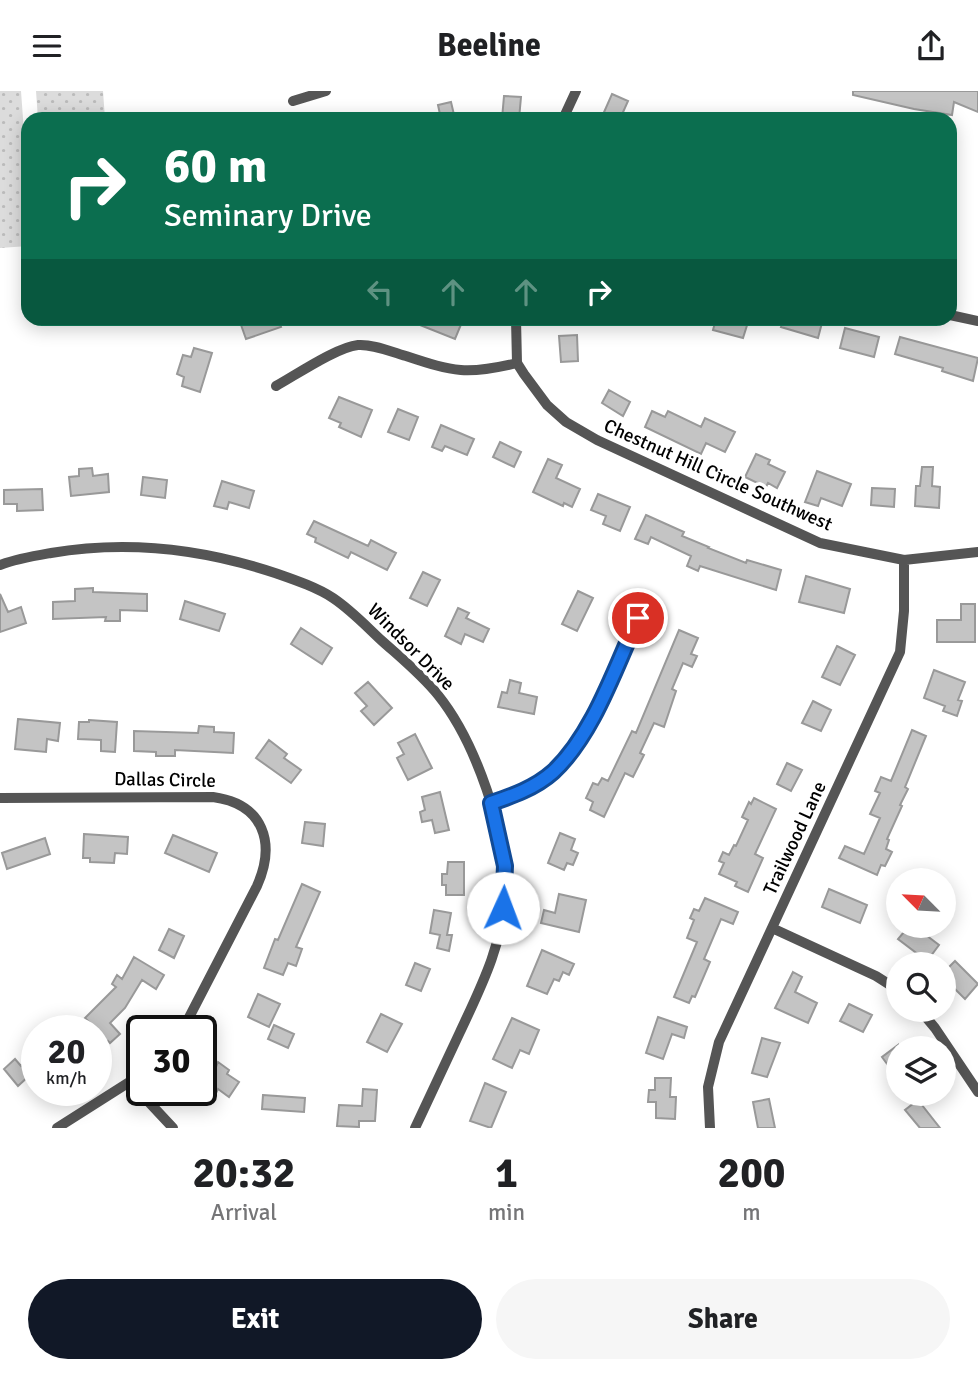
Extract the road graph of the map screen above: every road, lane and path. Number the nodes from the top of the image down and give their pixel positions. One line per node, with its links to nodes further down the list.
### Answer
1 (326, 91): 3 (street)
2 (576, 91): 4 (street)
3 (293, 100)
4 (566, 112)
5 (957, 316): 6 (street)
6 (978, 321)
7 (516, 326): 8 (street)
8 (517, 363): 9 (street); 11 (street, Chestnut Hill Circle Southwest)
9 (276, 386)
10 (978, 552): 11 (street, Chestnut Hill Circle Southwest)
11 (904, 560): 16 (street, Trailwood Lane)
12 (0, 565): 15 (street, Windsor Drive)
13 (638, 618): 15 (street)
14 (0, 798): 18 (street, Dallas Circle)
15 (491, 803): 25 (street, Windsor Drive)
16 (772, 928): 17 (street); 26 (street, Trailwood Lane)
17 (886, 982)
18 (190, 1015)
19 (930, 1022): 21 (street)
20 (126, 1086): 23 (street)
21 (978, 1091)
22 (152, 1106): 24 (street)
23 (57, 1128)
24 (173, 1128)
25 (415, 1128)
26 (710, 1128)

